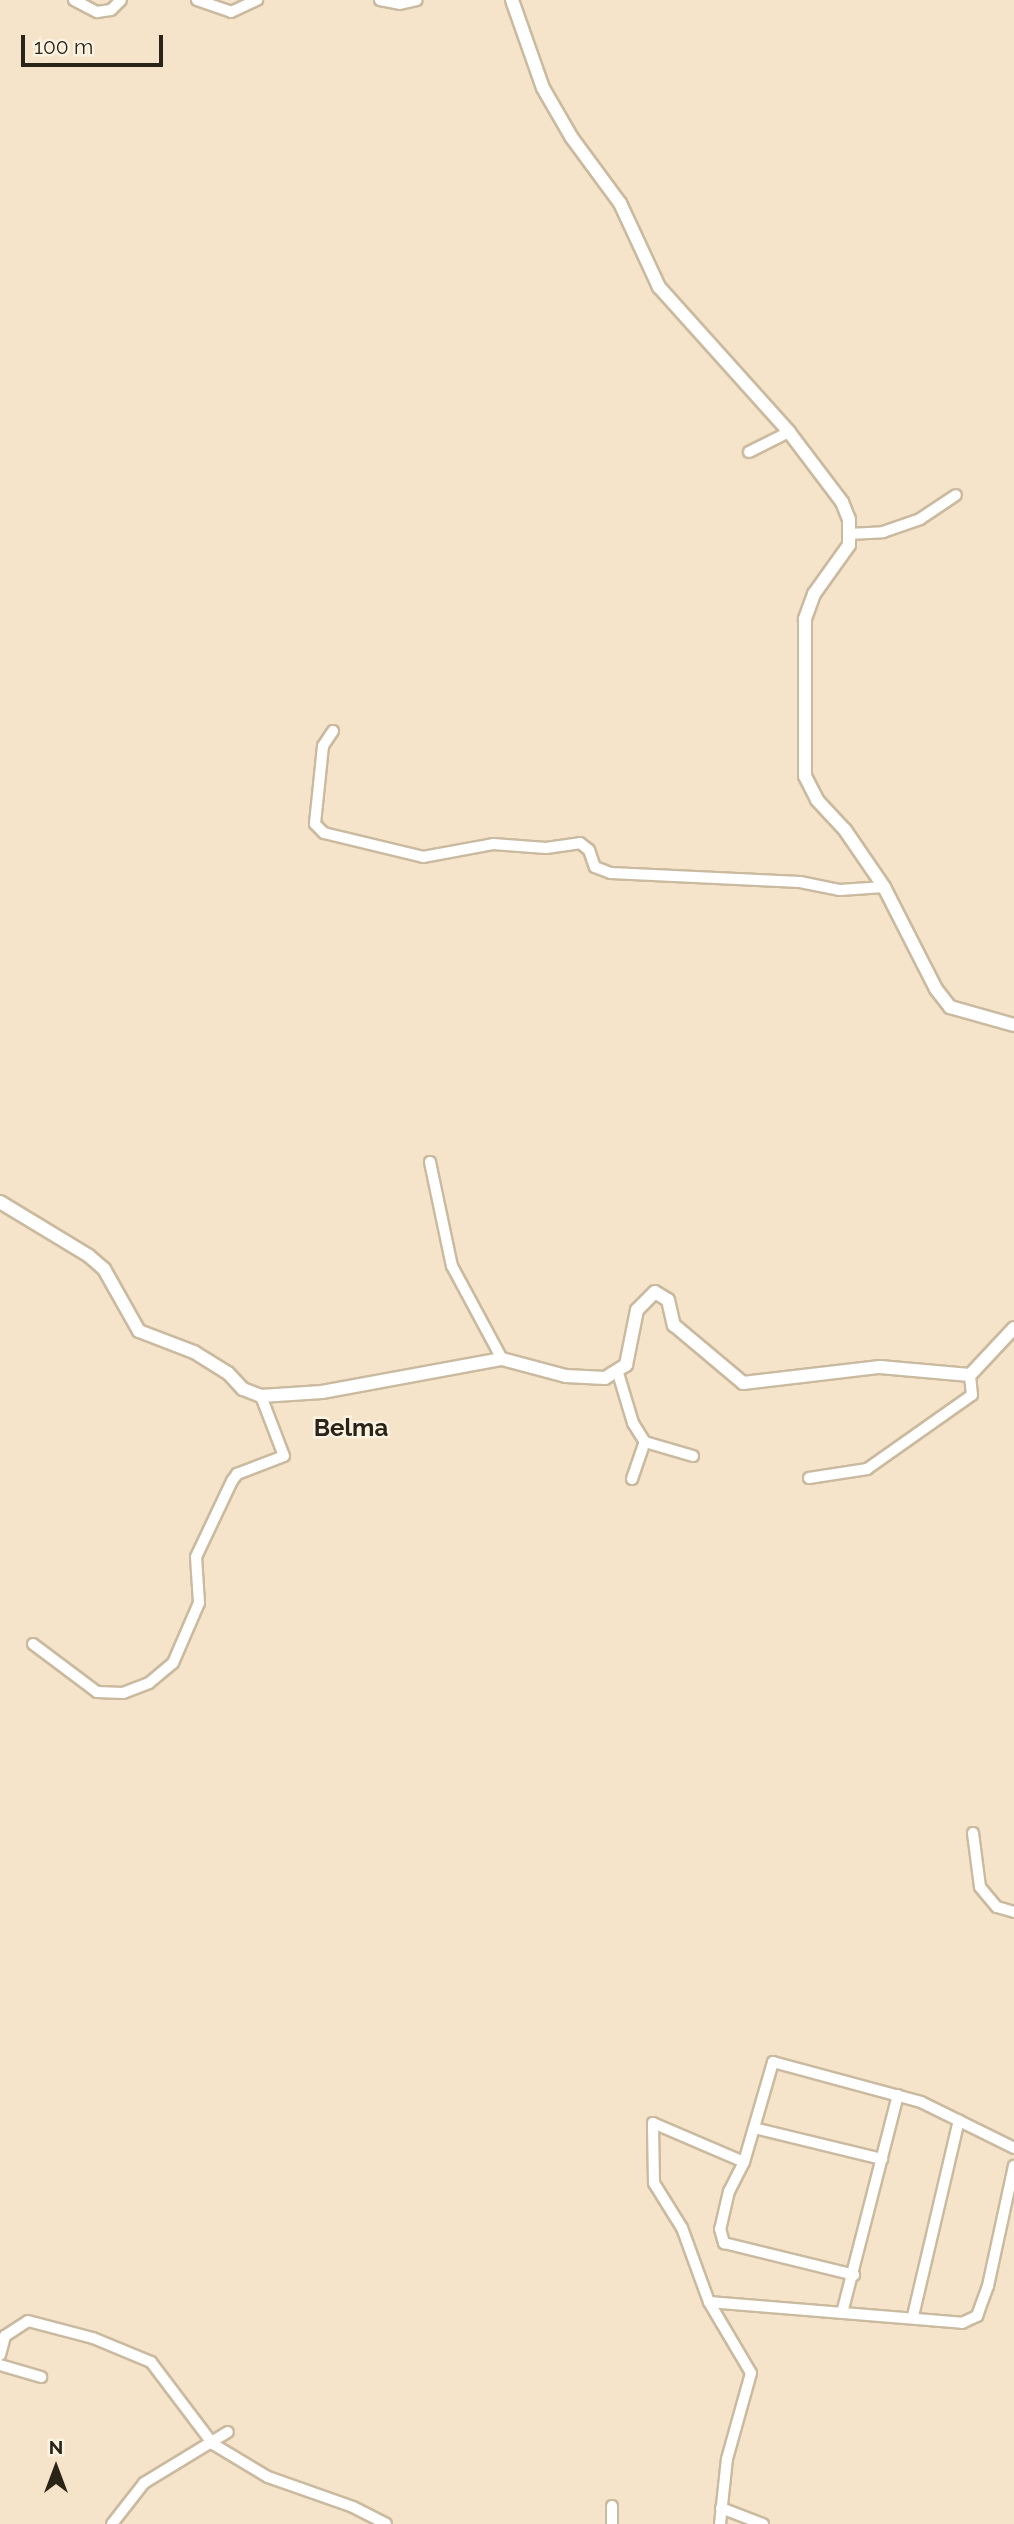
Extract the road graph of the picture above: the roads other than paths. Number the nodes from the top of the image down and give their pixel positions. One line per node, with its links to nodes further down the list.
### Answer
1 (74, 0): 2 (street)
2 (121, 0)
3 (197, 0): 4 (street)
4 (257, 0)
5 (380, 0): 6 (street)
6 (417, 0)
7 (512, 0): 8 (street)
8 (789, 432): 9 (street); 11 (street)
9 (749, 452)
10 (956, 495): 11 (street)
11 (849, 534): 13 (street)
12 (333, 731): 13 (street)
13 (884, 887): 14 (street)
14 (1014, 1026)
15 (430, 1162): 18 (street)
16 (0, 1202): 21 (street)
17 (1014, 1328): 20 (street)
18 (502, 1359): 19 (street); 21 (street)
19 (618, 1373): 20 (street); 22 (street)
20 (970, 1374): 24 (street)
21 (261, 1396): 26 (street)
22 (645, 1442): 23 (street); 25 (street)
23 (692, 1456)
24 (809, 1478)
25 (632, 1479)
26 (33, 1644)
27 (973, 1833): 28 (street)
28 (1014, 1912)
29 (898, 2095): 30 (street); 31 (street); 33 (street)
30 (959, 2120): 32 (street); 39 (street)
31 (754, 2128): 33 (street); 34 (street)
32 (1014, 2148)
33 (882, 2159): 36 (street)
34 (744, 2162): 36 (street); 37 (street)
35 (1014, 2166): 39 (street)
36 (854, 2276): 38 (street)
37 (709, 2302): 38 (street); 46 (street)
38 (842, 2313): 39 (street)
39 (913, 2316)
40 (0, 2355): 44 (street)
41 (0, 2365): 42 (street)
42 (41, 2377)
43 (228, 2432): 44 (street)
44 (213, 2444): 47 (street); 48 (street)
45 (612, 2505): 49 (street)
46 (721, 2508): 50 (street); 51 (street)
47 (112, 2524)
48 (386, 2524)
49 (612, 2524)
50 (720, 2524)
51 (762, 2524)

